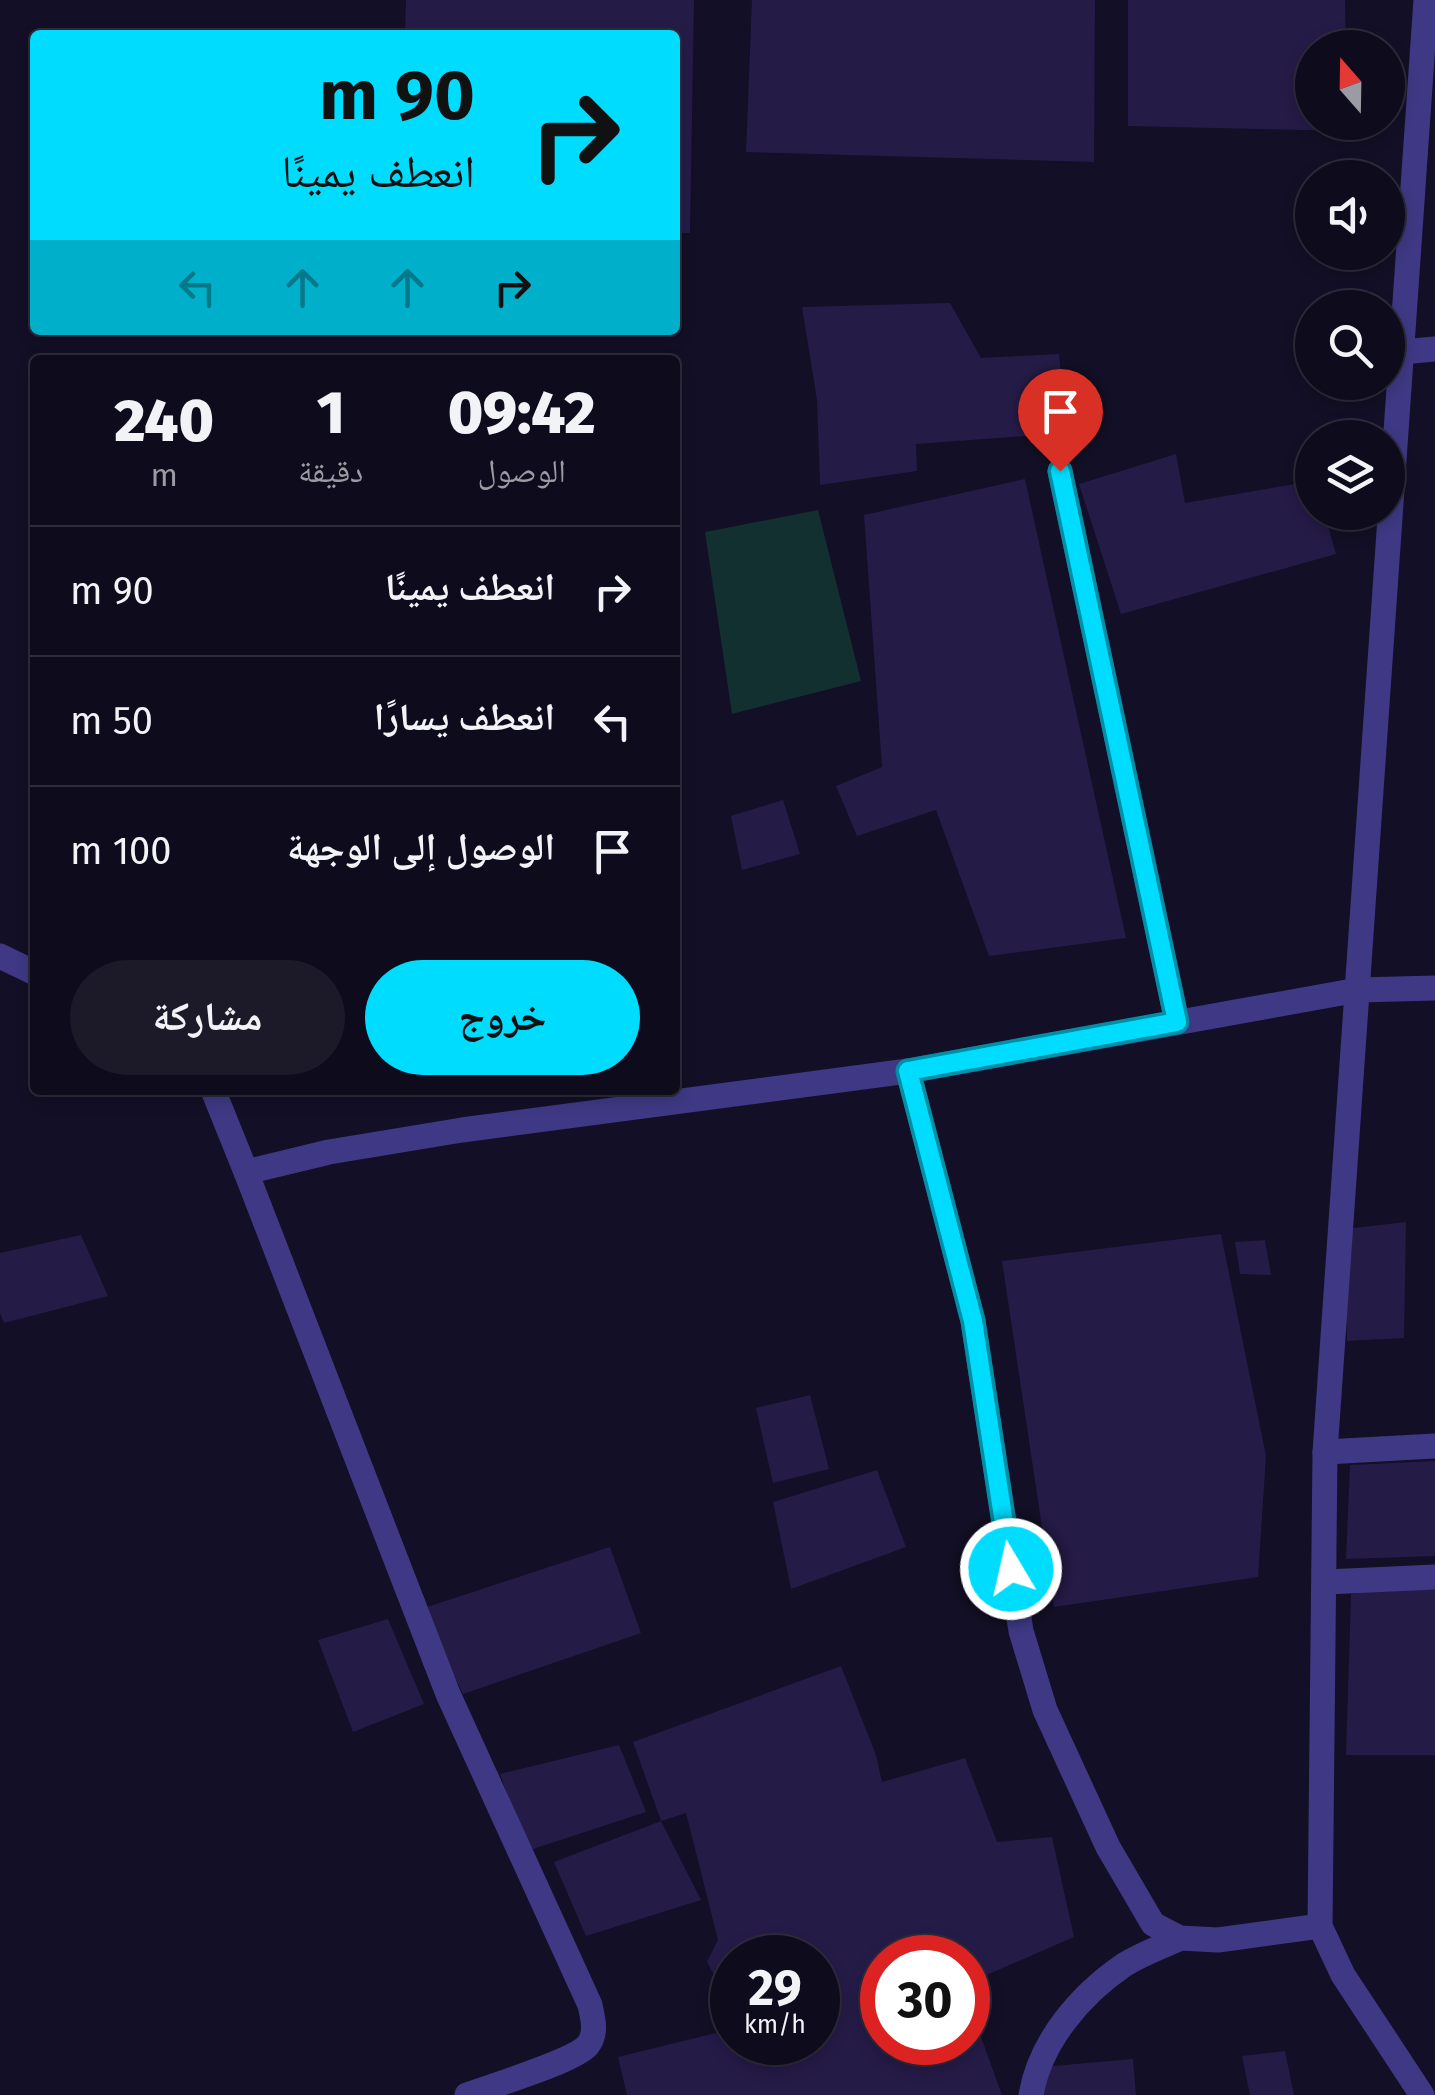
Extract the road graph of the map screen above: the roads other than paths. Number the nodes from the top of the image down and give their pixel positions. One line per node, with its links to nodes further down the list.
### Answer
1 (1426, 0): 2 (street)
2 (1405, 308)
3 (1435, 350): 4 (street)
4 (1405, 352)
5 (1399, 400): 10 (street)
6 (1060, 471): 11 (street)
7 (0, 956): 8 (street)
8 (30, 971)
9 (1435, 988): 10 (street)
10 (1358, 990): 11 (street); 16 (street)
11 (1177, 1022): 12 (street)
12 (908, 1071): 14 (street); 20 (street)
13 (217, 1095): 14 (street)
14 (246, 1172): 21 (street)
15 (1435, 1446): 16 (street)
16 (1326, 1452): 18 (street)
17 (1435, 1576): 18 (street)
18 (1326, 1582): 19 (street)
19 (1320, 1926): 20 (street); 23 (street)
20 (1180, 1938): 22 (street)
21 (468, 2095)
22 (1031, 2095)
23 (1422, 2095)

